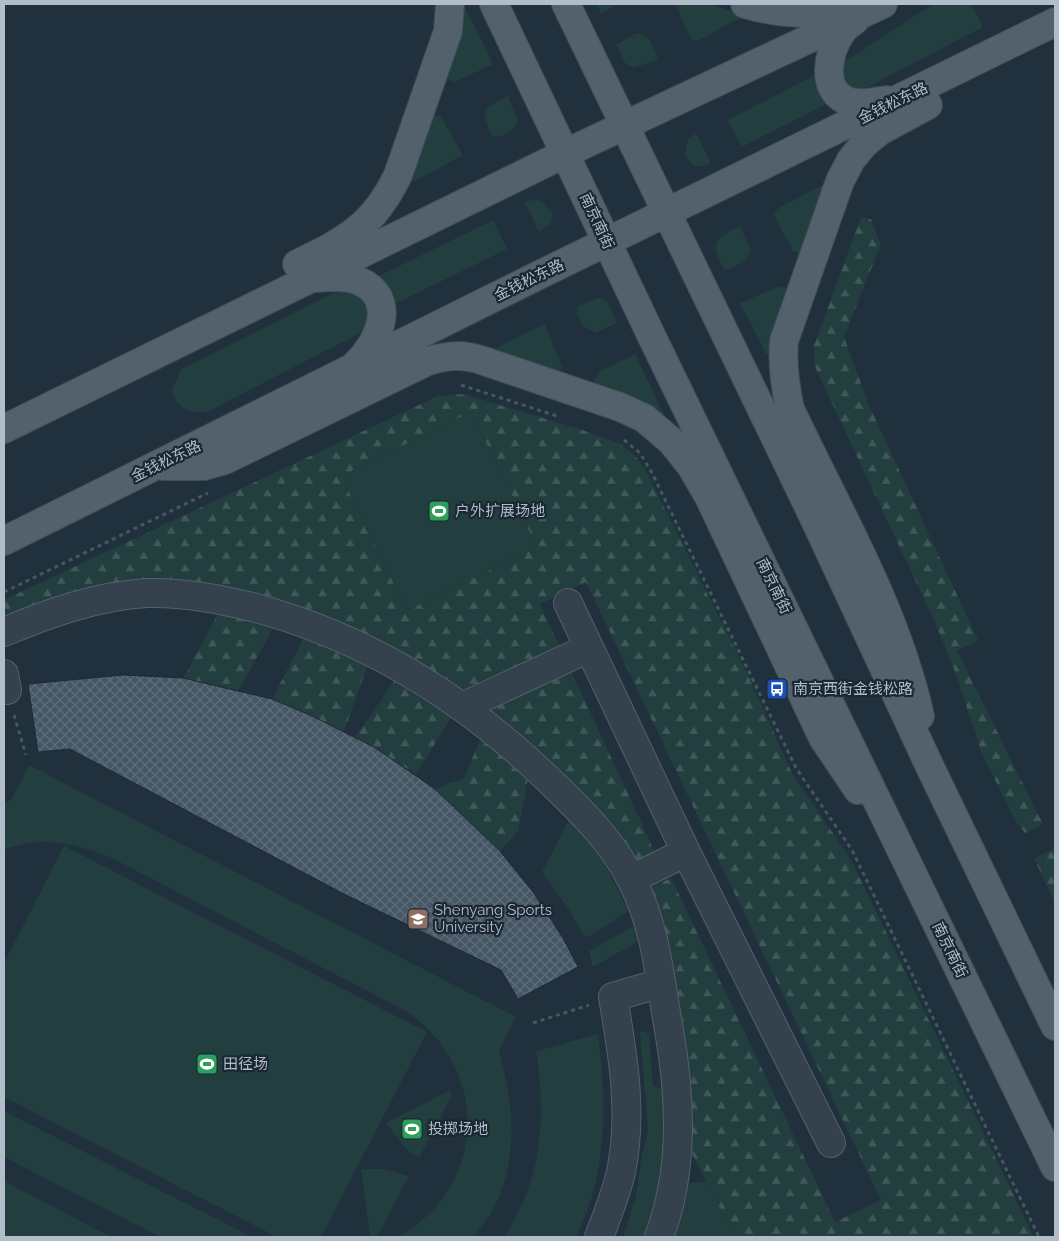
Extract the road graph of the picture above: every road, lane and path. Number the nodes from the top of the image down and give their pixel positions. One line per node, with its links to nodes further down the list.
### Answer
1 (450, 4): 15 (main road)
2 (494, 4): 10 (main road, 南京南街)
3 (566, 4): 9 (main road)
4 (745, 4): 5 (main road)
5 (862, 8): 8 (main road); 9 (main road)
6 (1055, 22): 7 (main road, 金钱松东路)
7 (1020, 40): 8 (main road, 金钱松东路); 30 (main road)
8 (901, 99): 11 (main road, 金钱松东路)
9 (625, 126): 10 (main road); 11 (main road)
10 (566, 153): 12 (main road, 南京南街); 13 (main road)
11 (666, 214): 12 (main road, 金钱松东路); 30 (main road)
12 (606, 241): 14 (main road, 金钱松东路); 31 (main road, 南京南街)
13 (310, 279): 14 (main road); 15 (main road)
14 (349, 370): 20 (main road, 金钱松东路)
15 (110, 377): 18 (main road)
16 (459, 384): 17 (path)
17 (561, 417)
18 (4, 429)
19 (622, 439): 42 (path)
20 (156, 466): 22 (main road, 金钱松东路); 31 (main road)
21 (209, 492): 23 (path)
22 (4, 541)
23 (4, 592)
24 (568, 603): 26 (lane)
25 (4, 632): 28 (lane)
26 (590, 648): 28 (lane); 32 (lane)
27 (5, 682): 29 (path)
28 (462, 707): 33 (lane)
29 (26, 754)
30 (931, 769): 37 (main road)
31 (897, 841): 39 (main road, 南京南街)
32 (686, 852): 33 (lane); 38 (lane)
33 (632, 880): 34 (lane)
34 (660, 983): 35 (lane); 41 (lane)
35 (614, 997): 36 (path); 40 (lane)
36 (533, 1022)
37 (1055, 1026)
38 (831, 1143)
39 (1055, 1167)
40 (599, 1237)
41 (659, 1237)
42 (1039, 1237)

